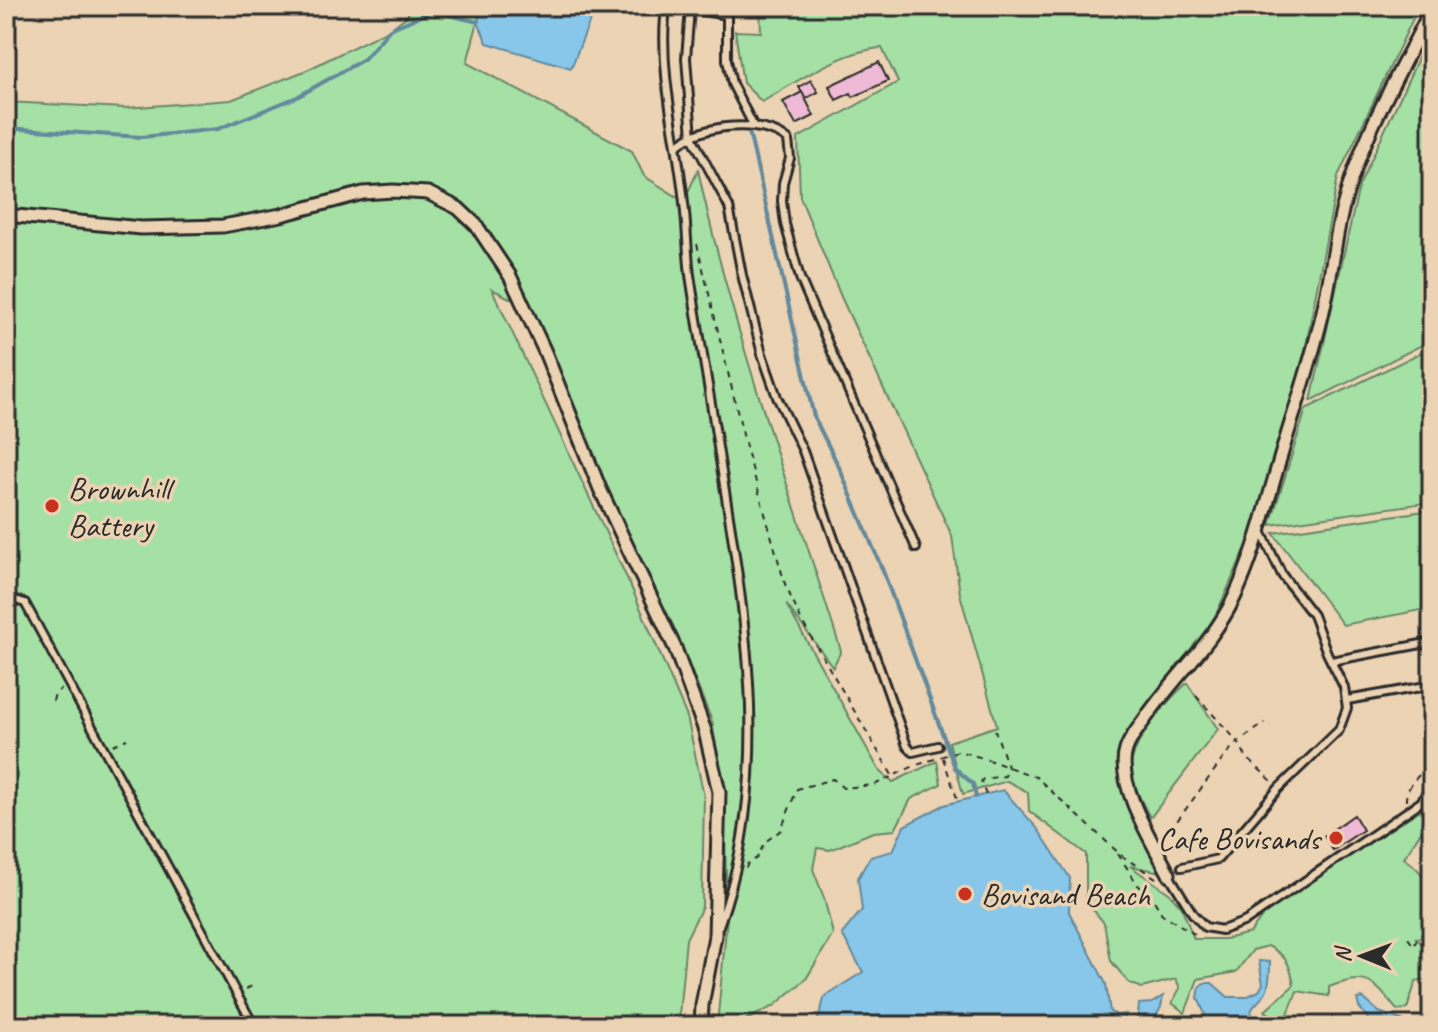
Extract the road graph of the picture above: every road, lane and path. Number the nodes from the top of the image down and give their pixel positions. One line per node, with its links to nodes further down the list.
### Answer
1 (728, 6): 4 (lane)
2 (1432, 8): 11 (street)
3 (710, 9): 4 (lane); 7 (lane)
4 (727, 15): 6 (lane)
5 (665, 17): 8 (lane)
6 (753, 125): 7 (lane); 12 (lane)
7 (692, 137): 8 (lane); 25 (lane)
8 (677, 146): 43 (lane)
9 (6, 215): 43 (street)
10 (697, 242): 30 (path)
11 (1260, 529): 15 (lane); 40 (street)
12 (916, 548)
13 (6, 597): 16 (lane)
14 (1432, 642): 15 (lane)
15 (1331, 661): 19 (lane)
16 (69, 683): 20 (path); 26 (lane)
17 (1432, 685): 19 (lane)
18 (1196, 696): 24 (path)
19 (1347, 700): 32 (lane)
20 (53, 701)
21 (1265, 723): 24 (path)
22 (995, 730): 29 (path)
23 (127, 739): 26 (path)
24 (1238, 742): 32 (path); 36 (path)
25 (938, 746)
26 (104, 749): 47 (lane)
27 (942, 757): 29 (path); 30 (path); 35 (path)
28 (1432, 766): 33 (path)
29 (1008, 767): 34 (path); 37 (path)
30 (892, 775): 38 (path)
31 (1432, 784): 42 (lane)
32 (1278, 790): 39 (lane)
33 (1406, 792)
34 (986, 795)
35 (958, 801)
36 (1169, 849)
37 (1116, 850): 41 (path); 42 (path)
38 (748, 863)
39 (1182, 867)
40 (1169, 874): 41 (lane)
41 (1178, 889): 42 (lane)
42 (1205, 927)
43 (715, 936): 51 (street)
44 (1432, 936): 45 (path)
45 (1408, 938)
46 (254, 985): 47 (path)
47 (238, 993): 48 (lane)
48 (246, 1008): 49 (path); 50 (lane)
49 (228, 1026)
50 (254, 1026)
51 (701, 1026)

